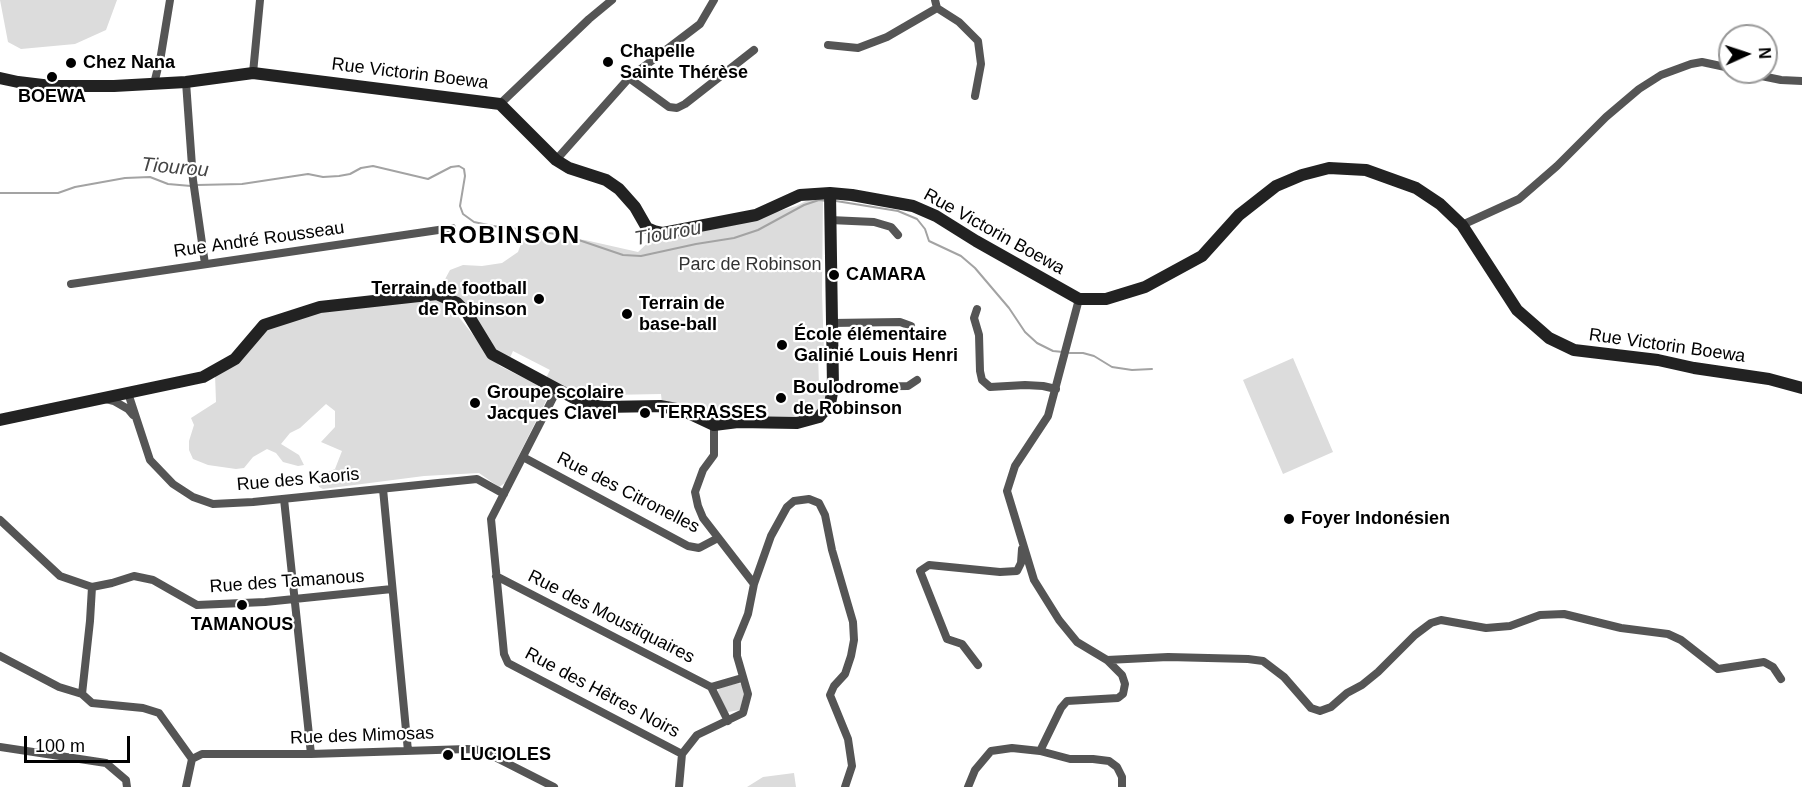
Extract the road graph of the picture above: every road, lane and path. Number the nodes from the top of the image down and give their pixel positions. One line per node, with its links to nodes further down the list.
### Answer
1 (170, 0): 15 (street)
2 (260, 0): 9 (street)
3 (612, 0): 17 (street)
4 (714, 0): 11 (street)
5 (936, 4): 6 (street); 16 (street)
6 (828, 45)
7 (754, 50): 11 (street)
8 (1718, 65): 21 (street)
9 (253, 73): 14 (street, Rue Victorin Boewa); 17 (street, Rue Victorin Boewa)
10 (0, 78): 15 (street, Rue Victorin Boewa)
11 (629, 78): 18 (street)
12 (1778, 79): 13 (street)
13 (1802, 81)
14 (186, 82): 15 (street, Rue Victorin Boewa); 24 (street)
15 (154, 84)
16 (975, 96)
17 (500, 104): 18 (street, Rue Victorin Boewa)
18 (556, 160): 19 (street, Rue Victorin Boewa)
19 (830, 199): 20 (street); 26 (street, Rue Victorin Boewa)
20 (830, 220): 23 (street); 28 (street)
21 (1462, 225): 26 (street, Rue Victorin Boewa); 32 (street, Rue Victorin Boewa)
22 (452, 228): 24 (street, Rue André Rousseau)
23 (898, 235)
24 (205, 264): 25 (street, Rue André Rousseau)
25 (71, 284)
26 (1079, 299): 33 (street)
27 (977, 309): 33 (street)
28 (832, 323): 29 (street); 31 (street)
29 (911, 327)
30 (917, 381): 31 (street)
31 (833, 387): 39 (street)
32 (1802, 388)
33 (1056, 389): 46 (street)
34 (557, 390): 35 (street); 39 (street); 40 (street, Rue des Hêtres Noirs)
35 (128, 393): 36 (street); 37 (street, Rue des Kaoris)
36 (103, 399): 37 (street); 38 (street)
37 (137, 419): 43 (street, Rue des Kaoris)
38 (0, 420)
39 (714, 425): 45 (street)
40 (523, 457): 42 (street, Rue des Hêtres Noirs); 45 (street, Rue des Citronelles)
41 (383, 489): 42 (street, Rue des Kaoris); 43 (street, Rue des Kaoris); 50 (street)
42 (504, 494): 47 (street, Rue des Hêtres Noirs)
43 (284, 499): 51 (street)
44 (0, 520): 49 (street)
45 (718, 538): 48 (street)
46 (1022, 540): 53 (street); 54 (street)
47 (496, 576): 57 (street, Rue des Moustiquaires); 64 (street, Rue des Hêtres Noirs)
48 (754, 584): 55 (street); 70 (street)
49 (92, 587): 51 (street, Rue des Tamanous); 58 (street)
50 (392, 589): 51 (street, Rue des Tamanous); 61 (street)
51 (294, 599): 63 (street)
52 (0, 656): 58 (street)
53 (1107, 660): 56 (street); 62 (street)
54 (978, 665)
55 (742, 678): 57 (street); 59 (street)
56 (1780, 679)
57 (711, 687): 59 (street)
58 (82, 694): 65 (street)
59 (728, 721): 64 (street)
60 (0, 747): 66 (street)
61 (408, 751): 63 (street, Rue des Mimosas); 68 (street, Rue des Mimosas)
62 (1041, 751): 71 (street); 72 (street)
63 (310, 754): 65 (street, Rue des Mimosas)
64 (682, 754): 69 (street)
65 (192, 759): 67 (street)
66 (127, 787)
67 (186, 787)
68 (554, 787)
69 (679, 787)
70 (845, 787)
71 (968, 787)
72 (1122, 787)

